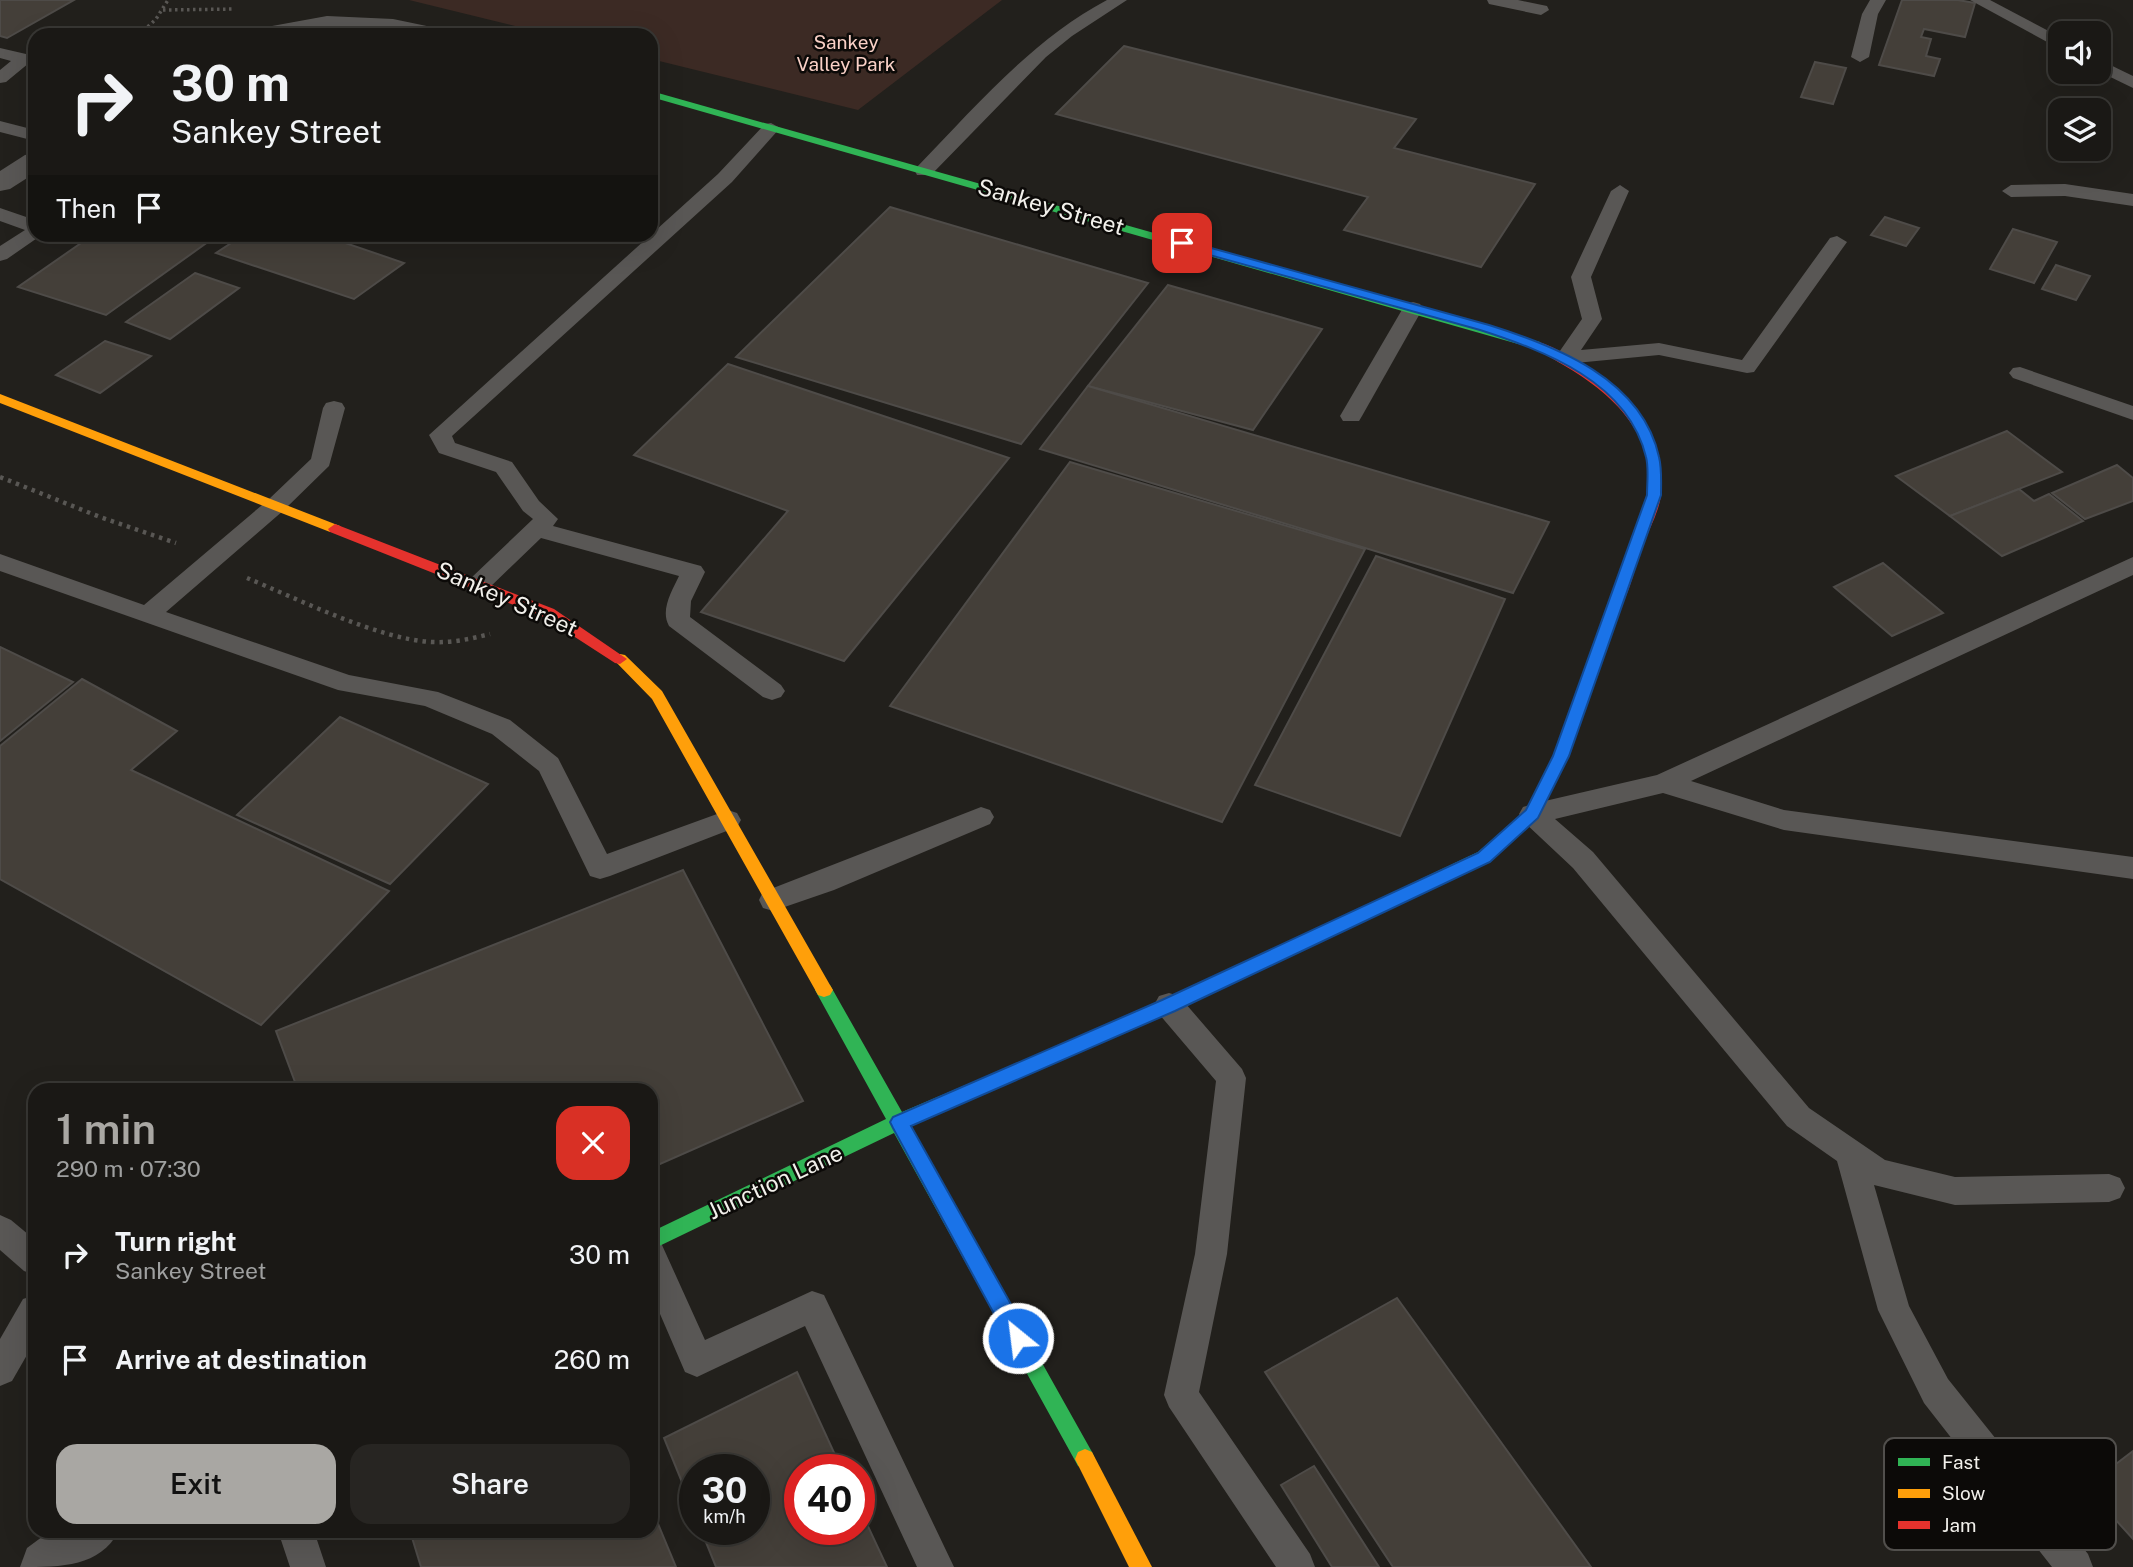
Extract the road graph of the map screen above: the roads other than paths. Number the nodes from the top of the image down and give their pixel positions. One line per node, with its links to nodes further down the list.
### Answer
1 (1119, 0): 19 (lane)
2 (1495, 0): 5 (lane)
3 (1878, 0): 10 (lane)
4 (1978, 0): 8 (lane)
5 (1541, 10)
6 (296, 28): 7 (street)
7 (412, 28)
8 (2048, 38)
9 (0, 53): 12 (lane)
10 (1860, 57)
11 (2111, 71): 13 (lane)
12 (0, 78)
13 (2133, 83)
14 (658, 96): 16 (street, Sankey Street)
15 (0, 126): 17 (lane)
16 (771, 128): 19 (street, Sankey Street); 27 (lane)
17 (28, 133)
18 (28, 165): 20 (street)
19 (924, 171): 31 (street, Sankey Street)
20 (0, 183)
21 (1620, 191): 32 (lane)
22 (2011, 191): 23 (lane)
23 (2133, 200)
24 (0, 214): 25 (lane)
25 (28, 226)
26 (28, 234): 30 (lane)
27 (658, 239)
28 (654, 242): 39 (lane)
29 (1837, 242): 32 (lane)
30 (0, 255)
31 (1413, 308): 32 (street, Sankey Street); 37 (lane)
32 (1565, 358): 46 (street, Sankey Street)
33 (2020, 373): 36 (lane)
34 (0, 398): 38 (street, Sankey Street)
35 (334, 408): 38 (lane)
36 (2133, 413)
37 (1351, 416)
38 (276, 505): 42 (street, Sankey Street); 43 (lane)
39 (536, 529): 42 (lane); 44 (lane)
40 (0, 562): 43 (lane)
41 (2133, 565): 45 (lane)
42 (479, 584): 48 (street, Sankey Street)
43 (148, 615): 48 (lane)
44 (772, 691)
45 (1663, 783): 46 (lane); 49 (lane)
46 (1532, 814): 51 (street, Sankey Street); 53 (lane)
47 (981, 817): 50 (lane)
48 (728, 820): 50 (street, Sankey Street)
49 (2133, 868)
50 (773, 900): 52 (street, Sankey Street)
51 (1169, 1005): 52 (street, Sankey Street); 69 (lane)
52 (899, 1122): 56 (street, Junction Lane); 68 (street, Sankey Street)
53 (1850, 1154): 54 (lane); 61 (lane)
54 (2109, 1188)
55 (0, 1230): 57 (lane)
56 (658, 1238)
57 (28, 1253)
58 (658, 1271): 67 (lane)
59 (28, 1322): 60 (lane)
60 (0, 1370)
61 (1973, 1438)
62 (84, 1538): 65 (street)
63 (298, 1538): 66 (lane)
64 (2062, 1550): 70 (lane)
65 (46, 1567)
66 (308, 1567)
67 (936, 1567)
68 (1141, 1567)
69 (1297, 1567)
70 (2075, 1567)

